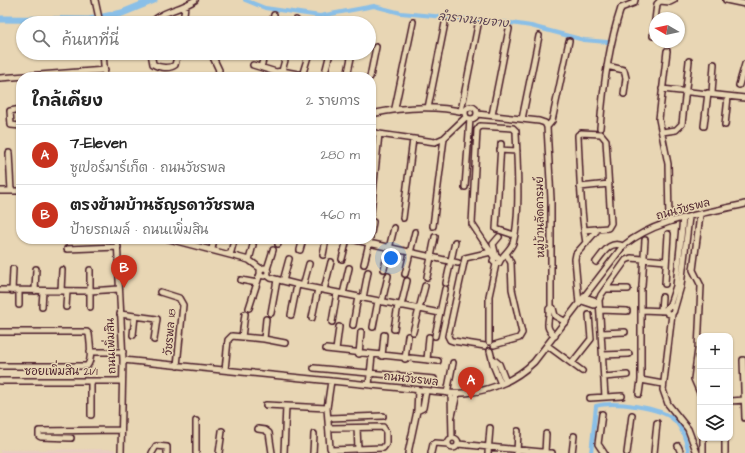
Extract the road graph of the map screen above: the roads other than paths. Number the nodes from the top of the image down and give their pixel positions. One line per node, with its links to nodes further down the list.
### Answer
1 (95, 0): 9 (street)
2 (195, 0): 7 (street)
3 (635, 0): 33 (street)
4 (674, 0): 8 (street)
5 (726, 0): 6 (street)
6 (745, 4)
7 (185, 6): 10 (street); 11 (street)
8 (656, 12)
9 (99, 16)
10 (160, 16)
11 (183, 16)
12 (413, 22): 54 (street)
13 (445, 23): 55 (street)
14 (478, 25): 59 (street)
15 (509, 29): 60 (street)
16 (539, 36): 61 (street)
17 (568, 41): 65 (street, หมู่บ้านลัดดารมย์)
18 (667, 51): 48 (street)
19 (103, 60): 35 (street)
20 (152, 60): 21 (street)
21 (176, 60)
22 (215, 60): 38 (street)
23 (263, 60): 34 (street)
24 (285, 60): 36 (street)
25 (307, 60): 41 (street)
26 (328, 60): 42 (street)
27 (351, 60): 43 (street)
28 (373, 60): 44 (street)
29 (689, 61): 49 (street)
30 (714, 64): 50 (street)
31 (745, 64): 47 (street)
32 (253, 65): 34 (street)
33 (607, 66): 51 (street); 66 (street)
34 (261, 67): 39 (street)
35 (104, 70): 37 (street)
36 (282, 71): 40 (street)
37 (82, 72)
38 (218, 72)
39 (271, 72)
40 (286, 72)
41 (304, 72)
42 (325, 72)
43 (348, 72)
44 (371, 72)
45 (16, 77): 46 (street)
46 (0, 78)
47 (739, 85)
48 (662, 89): 49 (street); 67 (street)
49 (685, 91): 50 (street); 67 (street)
50 (710, 93): 52 (street); 64 (street)
51 (624, 94)
52 (728, 97): 53 (street); 62 (street)
53 (745, 98)
54 (396, 108): 55 (street); 57 (street)
55 (428, 108): 59 (street)
56 (16, 109): 63 (street)
57 (376, 113)
58 (477, 114): 59 (street); 59 (street); 60 (street)
59 (466, 115): 70 (street); 78 (street)
60 (492, 115): 61 (street)
61 (522, 119): 65 (street)
62 (725, 125)
63 (16, 126)
64 (704, 126)
65 (548, 127): 197 (street, หมู่บ้านลัดดารมย์)
66 (600, 128)
67 (662, 132): 87 (street)
68 (376, 133): 69 (street)
69 (379, 134): 71 (street); 76 (street)
70 (444, 138): 71 (street); 88 (street)
71 (413, 139): 85 (street)
72 (501, 144): 73 (street)
73 (500, 150): 74 (street); 94 (street)
74 (517, 151): 94 (street); 122 (street)
75 (9, 153): 81 (street)
76 (376, 163)
77 (608, 184): 79 (street); 79 (street); 90 (street)
78 (465, 187)
79 (580, 187): 91 (street)
80 (0, 191): 81 (street)
81 (11, 191): 82 (street)
82 (16, 191)
83 (745, 204): 84 (street, ถนนวัชรพล)
84 (700, 214): 86 (street, ถนนวัชรพล); 256 (street)
85 (404, 218)
86 (686, 218): 87 (street, ถนนวัชรพล); 113 (street)
87 (669, 222): 110 (street, ถนนวัชรพล)
88 (433, 226)
89 (394, 228): 112 (street)
90 (598, 229): 91 (street); 100 (street)
91 (584, 230): 100 (street)
92 (415, 232): 118 (street)
93 (668, 234): 128 (street)
94 (514, 235): 119 (street)
95 (435, 237): 123 (street)
96 (499, 237): 122 (street)
97 (645, 240): 126 (street)
98 (455, 242): 129 (street)
99 (376, 243): 112 (street)
100 (586, 243): 175 (street)
101 (118, 244): 111 (street, ถนนเพิ่มสิน)
102 (199, 244): 115 (street)
103 (213, 244): 115 (street)
104 (233, 244): 120 (street)
105 (302, 244): 117 (street)
106 (325, 244): 121 (street)
107 (346, 244): 125 (street)
108 (368, 244): 134 (street)
109 (253, 245): 127 (street)
110 (623, 246): 131 (street); 175 (street, ถนนวัชรพล)
111 (118, 247): 114 (street); 158 (street, ถนนเพิ่มสิน)
112 (389, 248): 118 (street); 139 (street)
113 (683, 248): 185 (street); 189 (street)
114 (67, 249)
115 (212, 249): 120 (street)
116 (273, 250): 138 (street)
117 (300, 250)
118 (410, 252): 123 (street); 144 (street)
119 (506, 253): 122 (street); 220 (street)
120 (230, 255): 127 (street)
121 (322, 255)
122 (495, 256): 219 (street); 219 (street)
123 (430, 257): 129 (street); 147 (street)
124 (289, 259): 150 (street)
125 (342, 259)
126 (644, 259): 128 (street); 161 (street); 187 (street)
127 (249, 260): 142 (street)
128 (666, 260): 154 (street)
129 (450, 261): 132 (street); 153 (street)
130 (331, 262): 164 (street)
131 (596, 262)
132 (458, 263)
133 (309, 264): 156 (street)
134 (364, 264)
135 (349, 268): 172 (street)
136 (13, 269): 165 (street)
137 (36, 269): 167 (street)
138 (267, 269): 142 (street); 145 (street)
139 (384, 269)
140 (62, 270): 169 (street)
141 (90, 270): 170 (street)
142 (260, 272): 145 (street); 152 (street)
143 (368, 272): 174 (street)
144 (405, 274)
145 (266, 275): 149 (street)
146 (388, 276): 176 (street)
147 (427, 277)
148 (241, 280): 152 (street)
149 (277, 280): 150 (street); 190 (street)
150 (283, 281): 155 (street)
151 (407, 281): 179 (street)
152 (257, 283): 183 (street)
153 (446, 283)
154 (665, 284)
155 (297, 285): 156 (street); 194 (street)
156 (303, 286): 159 (street)
157 (425, 286): 184 (street)
158 (119, 289): 170 (street); 191 (street, ถนนเพิ่มสิน)
159 (318, 289): 164 (street); 198 (street)
160 (446, 289): 193 (street)
161 (606, 289): 162 (street); 177 (street)
162 (628, 289)
163 (0, 290): 165 (street)
164 (324, 290): 172 (street)
165 (12, 291): 166 (street)
166 (19, 291): 167 (street); 178 (street)
167 (36, 291): 168 (street)
168 (43, 291): 169 (street); 180 (street)
169 (64, 291): 170 (street); 181 (street)
170 (90, 291): 182 (street)
171 (160, 292): 240 (street, วัชรพล 18)
172 (340, 294): 174 (street); 200 (street)
173 (662, 297): 185 (street)
174 (360, 298): 176 (street); 202 (street)
175 (582, 301): 177 (street); 201 (street, ถนนวัชรพล)
176 (380, 302): 179 (street); 204 (street)
177 (598, 303): 186 (street)
178 (19, 305)
179 (400, 305): 184 (street); 205 (street)
180 (42, 307)
181 (66, 307)
182 (90, 307)
183 (249, 308)
184 (419, 309): 193 (street); 208 (street)
185 (666, 309): 187 (street); 189 (street)
186 (600, 310): 188 (street); 210 (street)
187 (641, 310): 248 (street)
188 (627, 311)
189 (673, 312): 254 (street)
190 (271, 313)
191 (120, 314): 196 (street); 226 (street, ถนนเพิ่มสิน)
192 (245, 314): 213 (street)
193 (440, 314): 234 (street)
194 (291, 315)
195 (589, 315): 238 (street)
196 (135, 316): 211 (street); 217 (street)
197 (552, 316): 201 (street); 215 (street, หมู่บ้านลัดดารมย์)
198 (312, 318)
199 (266, 319): 216 (street)
200 (332, 322)
201 (566, 322): 215 (street, ถนนวัชรพล)
202 (353, 325)
203 (338, 327): 223 (street)
204 (373, 327)
205 (394, 329)
206 (0, 332): 225 (street)
207 (361, 332): 227 (street)
208 (414, 332)
209 (625, 332): 210 (street)
210 (601, 333): 230 (street)
211 (133, 335)
212 (384, 335): 231 (street)
213 (242, 336): 216 (street); 242 (street)
214 (408, 336): 232 (street)
215 (555, 336): 221 (street, ถนนวัชรพล)
216 (264, 339): 218 (street)
217 (154, 340)
218 (285, 343)
219 (487, 344): 220 (street); 224 (street)
220 (494, 345): 224 (street)
221 (548, 346): 238 (street); 253 (street, ถนนวัชรพล)
222 (326, 349): 223 (street)
223 (336, 350): 227 (street)
224 (490, 351): 253 (street)
225 (90, 352): 226 (street); 239 (street)
226 (123, 352): 233 (street, ถนนเพิ่มสิน)
227 (360, 354): 229 (street)
228 (629, 354): 230 (street)
229 (372, 355): 231 (street); 244 (street)
230 (603, 355): 246 (street)
231 (382, 356): 232 (street)
232 (405, 359): 234 (street)
233 (123, 360): 240 (street, ถนนวัชรพล); 251 (street, ถนนเพิ่มสิน)
234 (427, 360): 236 (street)
235 (743, 360): 264 (street)
236 (438, 361)
237 (453, 363): 259 (street)
238 (572, 363): 243 (street)
239 (0, 366)
240 (177, 366): 242 (street, ถนนวัชรพล)
241 (314, 368): 244 (street)
242 (225, 370): 252 (street, ถนนวัชรพล)
243 (582, 371)
244 (370, 373): 247 (street); 255 (street)
245 (627, 375): 246 (street)
246 (604, 377): 262 (street)
247 (434, 379)
248 (641, 380): 254 (street); 260 (street)
249 (0, 381): 250 (street, ซอยเพิ่มสิน 21/1)
250 (91, 381): 251 (street, ซอยเพิ่มสิน 21/1); 272 (street)
251 (122, 381): 282 (street, ถนนเพิ่มสิน)
252 (331, 381): 255 (street, ถนนวัชรพล); 268 (street)
253 (503, 383): 259 (street, ถนนวัชรพล)
254 (663, 384): 317 (street)
255 (368, 385): 257 (street, ถนนวัชรพล)
256 (697, 389)
257 (418, 390): 258 (street, ถนนวัชรพล); 269 (street)
258 (426, 391): 259 (street, ถนนวัชรพล); 269 (street)
259 (452, 393): 289 (street)
260 (639, 394)
261 (622, 396): 262 (street)
262 (605, 397): 263 (street)
263 (590, 398)
264 (745, 400): 265 (street); 275 (street)
265 (733, 401)
266 (266, 405): 267 (street)
267 (286, 406): 268 (street); 306 (street)
268 (327, 408): 274 (street)
269 (417, 411): 308 (street)
270 (602, 414): 313 (street)
271 (632, 414): 314 (street)
272 (91, 415)
273 (383, 416): 274 (street)
274 (329, 418): 278 (street)
275 (745, 418)
276 (196, 421): 303 (street)
277 (657, 423): 315 (street)
278 (330, 428): 279 (street); 296 (street)
279 (357, 428): 296 (street); 296 (street)
280 (490, 428): 295 (street)
281 (258, 429): 305 (street)
282 (121, 430): 288 (street); 300 (street, ถนนเพิ่มสิน)
283 (222, 431): 304 (street)
284 (518, 431): 298 (street)
285 (314, 434): 307 (street)
286 (546, 434): 299 (street)
287 (574, 436): 312 (street)
288 (71, 438)
289 (452, 438): 292 (street); 293 (street)
290 (703, 441): 318 (street)
291 (725, 441): 319 (street)
292 (448, 444): 297 (street); 309 (street)
293 (458, 444): 295 (street); 297 (street)
294 (678, 446): 316 (street)
295 (488, 447): 298 (street); 310 (street)
296 (358, 449)
297 (454, 451)
298 (517, 451): 299 (street)
299 (545, 452): 311 (street)
300 (121, 453)
301 (152, 453): 302 (street)
302 (167, 453)
303 (196, 453)
304 (219, 453)
305 (272, 453)
306 (284, 453)
307 (313, 453)
308 (408, 453)
309 (431, 453)
310 (488, 453)
311 (552, 453)
312 (572, 453)
313 (604, 453)
314 (627, 453)
315 (654, 453)
316 (681, 453)
317 (697, 453)
318 (703, 453)
319 (725, 453)

